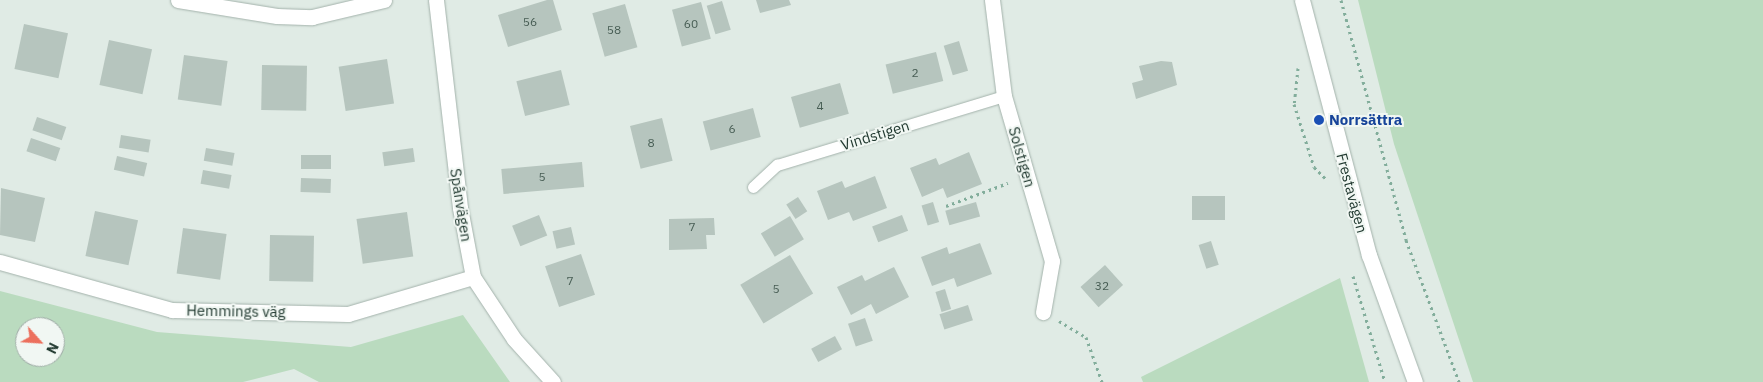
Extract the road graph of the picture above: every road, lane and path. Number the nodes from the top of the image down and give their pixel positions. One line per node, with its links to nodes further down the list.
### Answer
1 (178, 0): 2 (street)
2 (384, 0)
3 (436, 0): 15 (street, Spånvägen)
4 (992, 0): 8 (street, Solstigen)
5 (1302, 0): 20 (street, Frestavägen)
6 (1341, 0): 21 (path)
7 (1298, 64): 10 (path)
8 (1004, 96): 9 (street, Solstigen); 11 (lane, Vindstigen)
9 (1028, 176): 12 (path); 16 (street, Solstigen)
10 (1329, 182)
11 (753, 187)
12 (946, 206)
13 (0, 262): 15 (street, Hemmings väg)
14 (1351, 271): 19 (path)
15 (473, 277): 17 (street, Spånvägen)
16 (1043, 312): 18 (path)
17 (553, 382)
18 (1102, 382)
19 (1386, 382)
20 (1415, 382)
21 (1459, 382)

